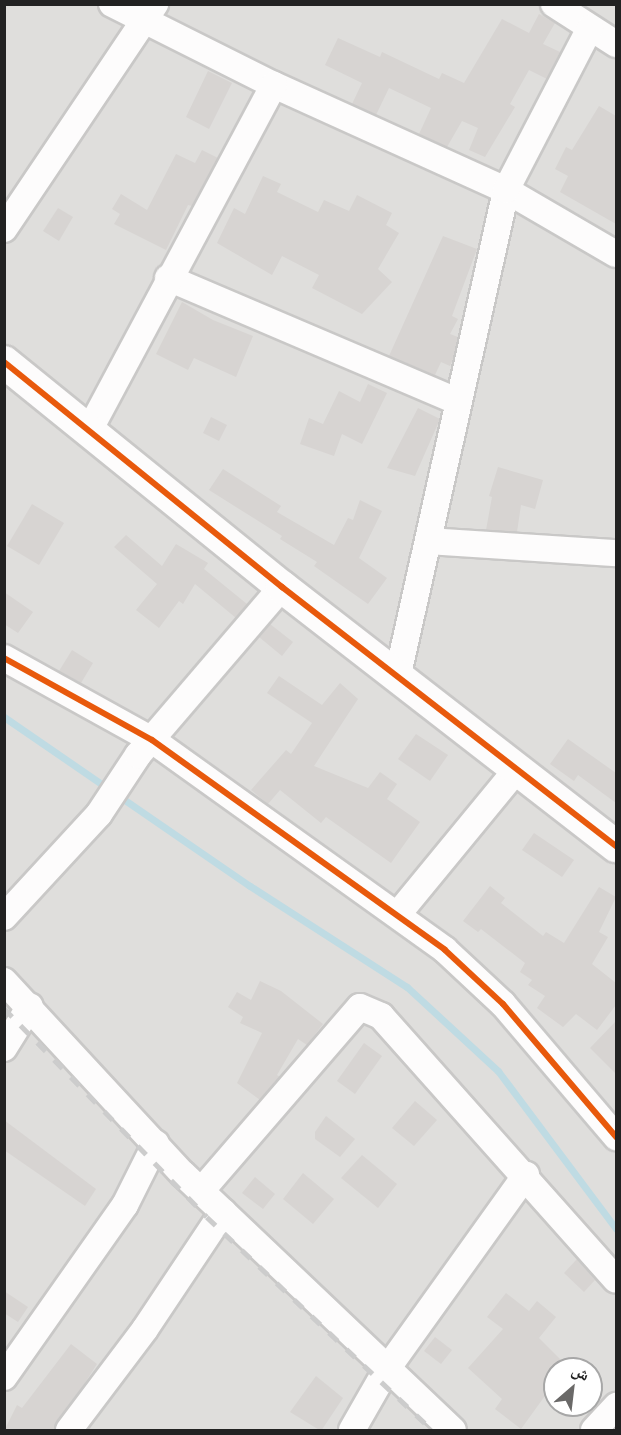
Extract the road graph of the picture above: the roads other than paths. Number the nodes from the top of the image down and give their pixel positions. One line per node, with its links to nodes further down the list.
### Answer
1 (112, 4): 3 (street)
2 (554, 4): 4 (street)
3 (149, 14): 6 (street); 8 (street)
4 (590, 28): 5 (street); 7 (street)
5 (616, 44)
6 (274, 85): 7 (street); 10 (street)
7 (506, 190): 9 (street); 12 (street)
8 (4, 229)
9 (616, 254)
10 (168, 278): 12 (street); 13 (street)
11 (4, 362): 13 (street)
12 (457, 401): 14 (street)
13 (90, 429): 16 (street)
14 (429, 541): 15 (street); 18 (street)
15 (616, 553)
16 (282, 587): 18 (street); 19 (street)
17 (4, 658): 19 (street)
18 (398, 674): 20 (street)
19 (145, 747): 22 (street); 23 (street)
20 (518, 768): 21 (street); 22 (street)
21 (616, 846)
22 (398, 914): 27 (street)
23 (4, 917)
24 (4, 981): 25 (street)
25 (30, 1006): 26 (street); 28 (street)
26 (4, 1048)
27 (616, 1137)
28 (156, 1143): 30 (street); 34 (street)
29 (526, 1174): 30 (street); 32 (street); 33 (street)
30 (201, 1191): 31 (street)
31 (223, 1212): 33 (street); 36 (street)
32 (616, 1280)
33 (387, 1370): 37 (street); 38 (street)
34 (4, 1377)
35 (616, 1406): 39 (street)
36 (69, 1431)
37 (352, 1431)
38 (453, 1431)
39 (594, 1431)

